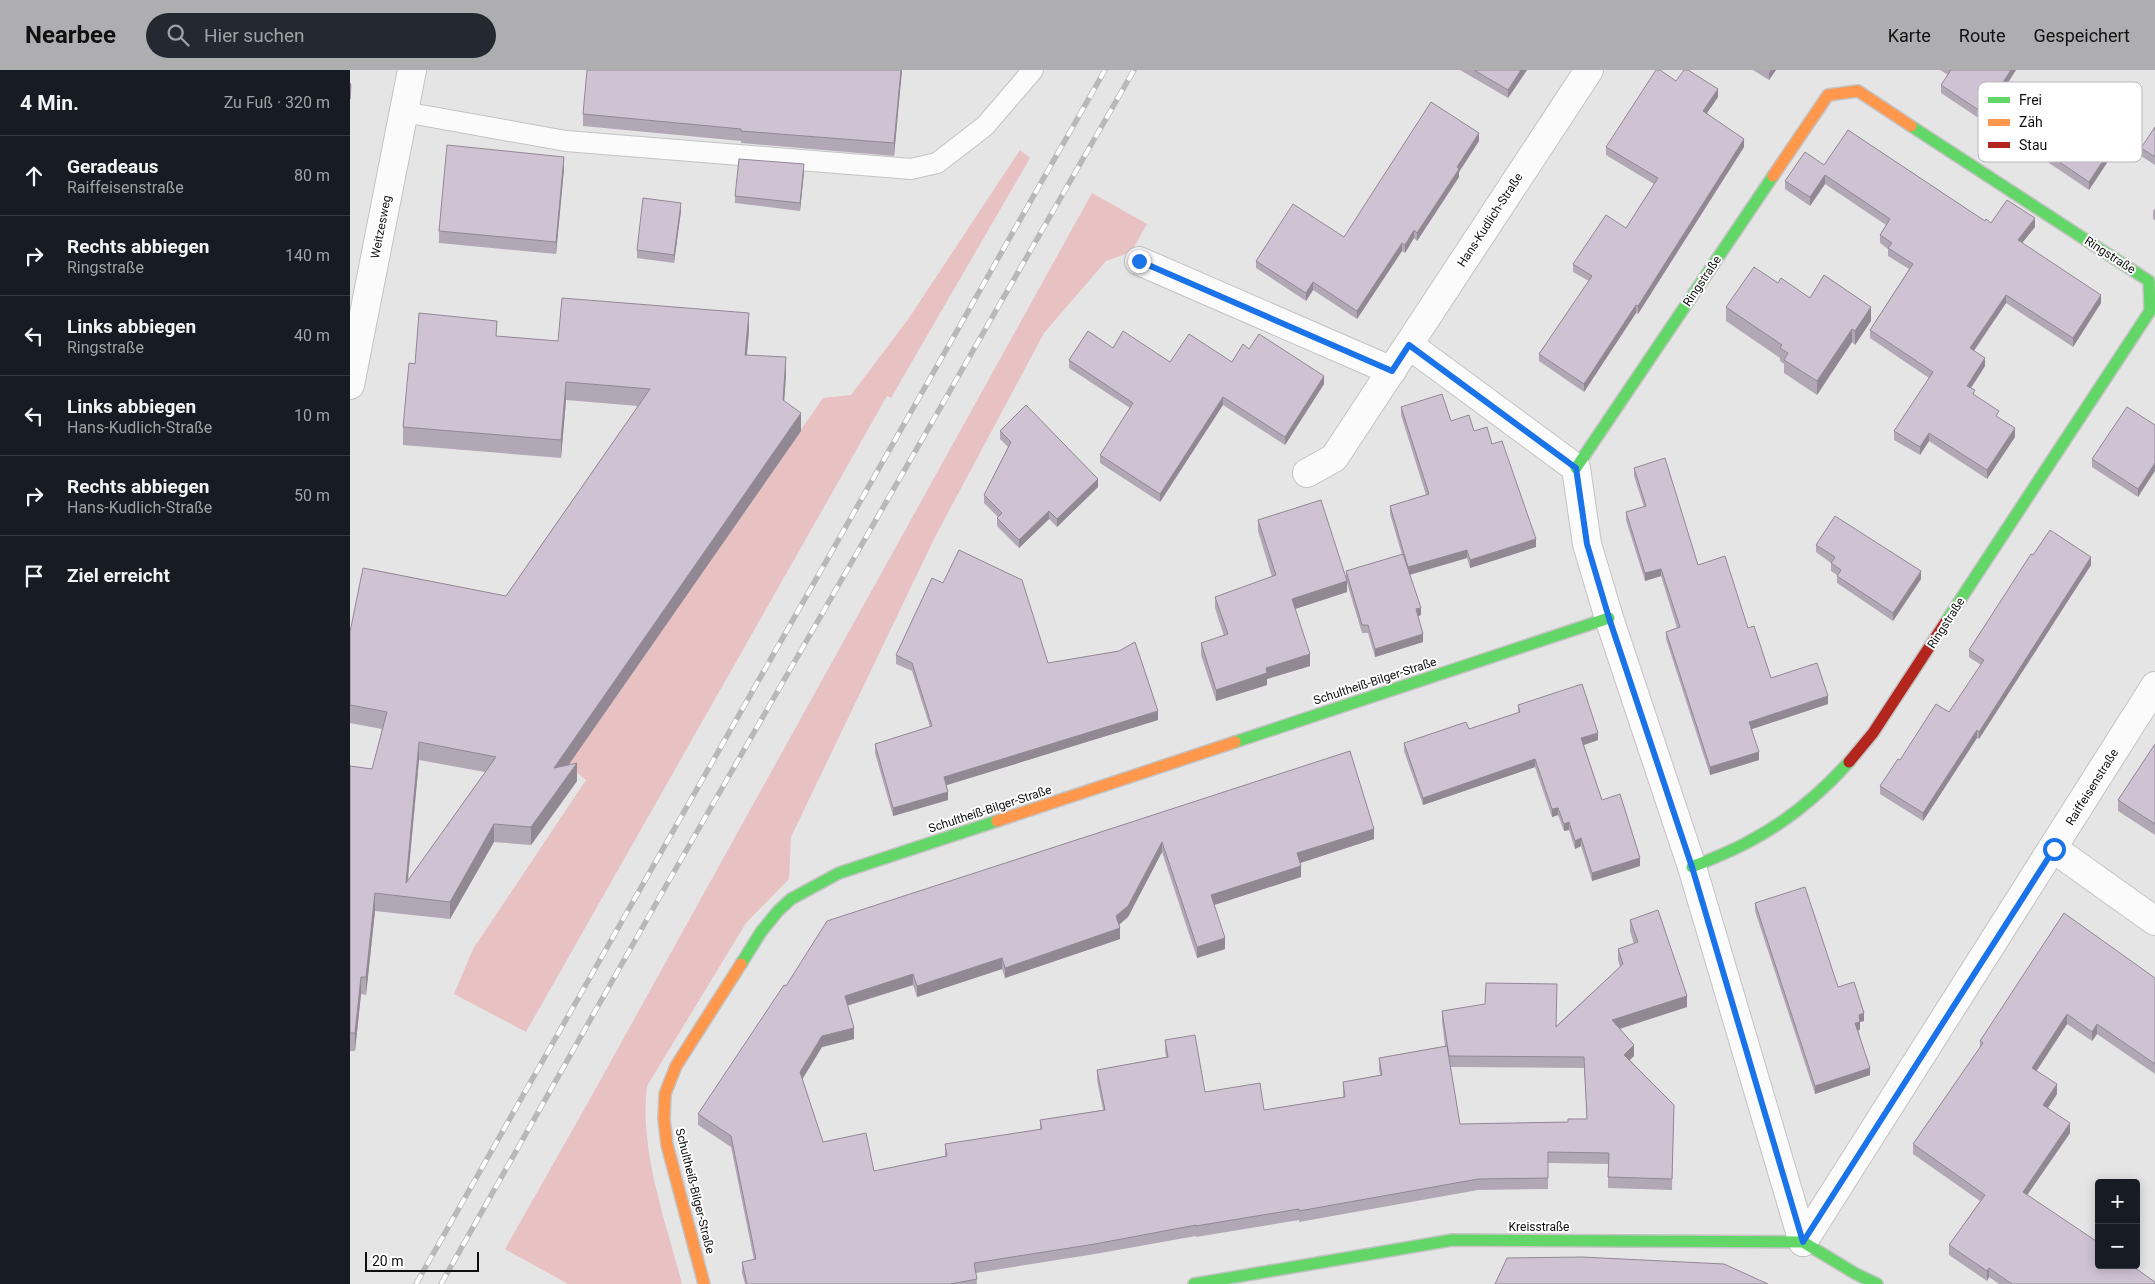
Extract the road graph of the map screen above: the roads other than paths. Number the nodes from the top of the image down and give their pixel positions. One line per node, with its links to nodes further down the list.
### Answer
1 (412, 70): 4 (street, Weitzesweg)
2 (1032, 70): 4 (lane)
3 (1589, 70): 6 (street, Hans-Kudlich-Straße)
4 (404, 112): 8 (street, Weitzesweg)
5 (1139, 261): 7 (street)
6 (1409, 345): 7 (street, Hans-Kudlich-Straße); 9 (street)
7 (1392, 371): 10 (street, Hans-Kudlich-Straße)
8 (350, 385)
9 (1576, 468): 11 (street); 14 (street, Ringstraße)
10 (1307, 473)
11 (1609, 618): 14 (street); 18 (street, Schultheiß-Bilger-Straße)
12 (2155, 686): 13 (street, Raiffeisenstraße)
13 (2054, 849): 15 (street); 16 (street, Raiffeisenstraße)
14 (1692, 867): 16 (street)
15 (2155, 921)
16 (1803, 1242): 17 (street); 19 (street, Kreisstraße)
17 (1862, 1281)
18 (704, 1284)
19 (1194, 1284)

